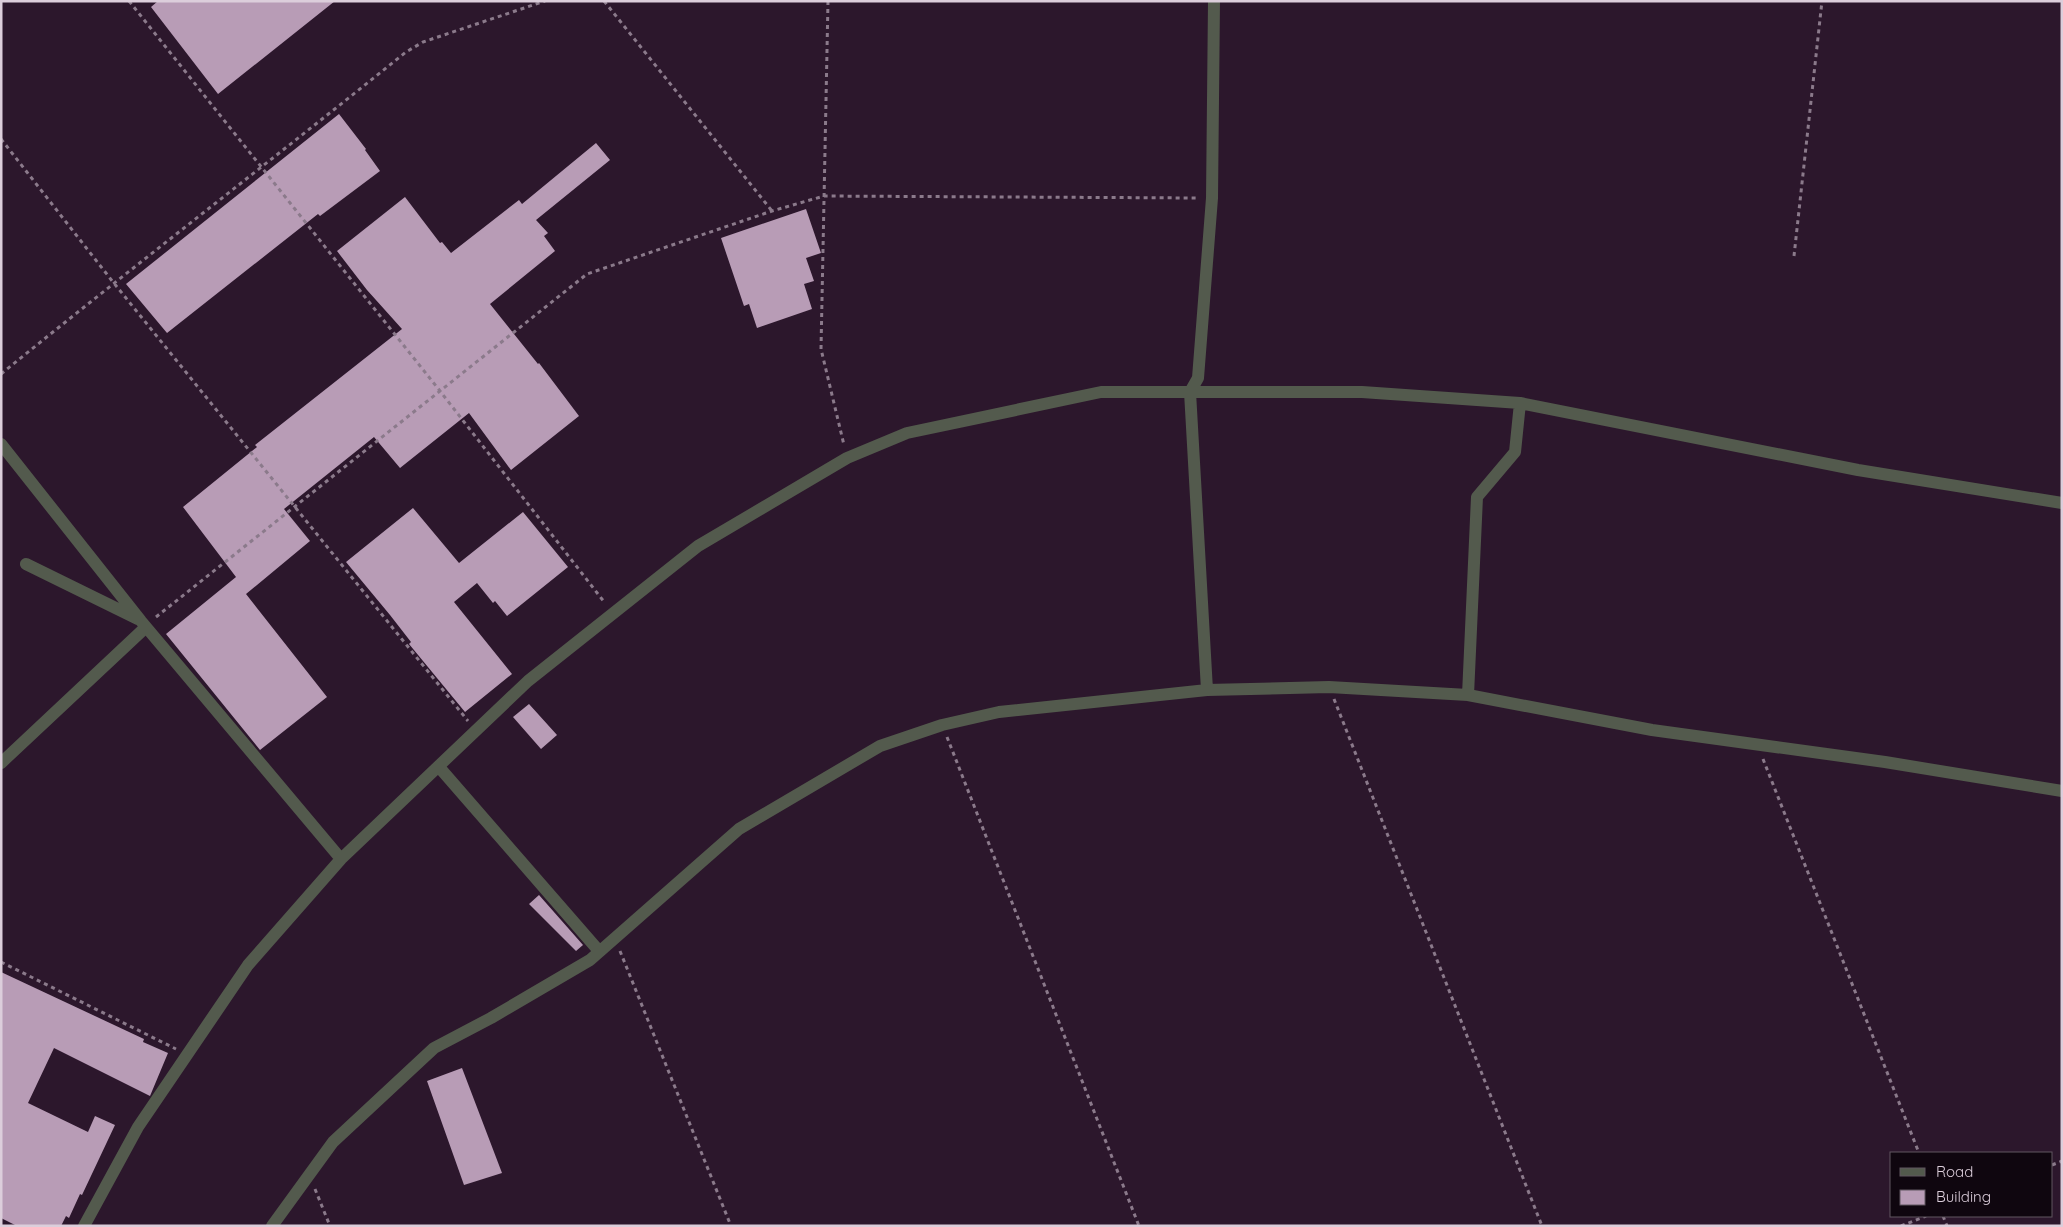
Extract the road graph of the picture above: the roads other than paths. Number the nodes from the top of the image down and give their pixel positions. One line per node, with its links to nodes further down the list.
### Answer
1 (1214, 1): 2 (street)
2 (1190, 392): 3 (street); 8 (street); 11 (street)
3 (1520, 403): 5 (street); 9 (street)
4 (1, 444): 7 (street)
5 (2062, 503)
6 (26, 564): 7 (street)
7 (144, 624): 10 (street); 13 (street)
8 (1207, 690): 9 (street); 14 (street)
9 (1468, 695): 12 (street)
10 (1, 763)
11 (439, 767): 13 (street); 14 (street)
12 (2062, 791)
13 (341, 859): 15 (street)
14 (599, 951): 16 (street)
15 (84, 1226)
16 (272, 1226)

